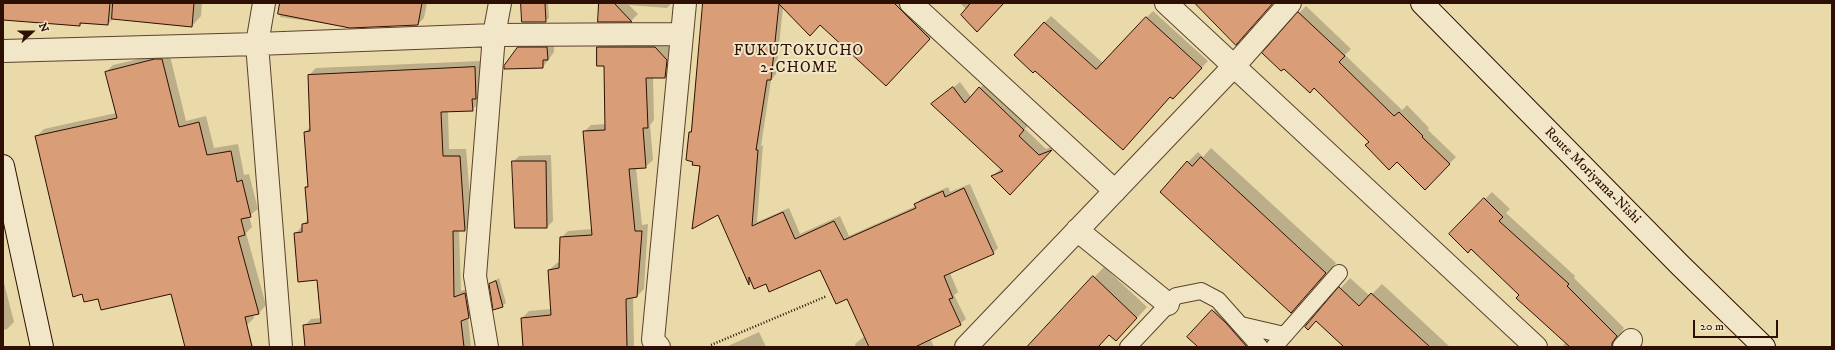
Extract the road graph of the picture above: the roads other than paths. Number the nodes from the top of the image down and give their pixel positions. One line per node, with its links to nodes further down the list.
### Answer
1 (264, 3): 10 (street)
2 (500, 3): 9 (street)
3 (685, 3): 8 (street)
4 (911, 3): 14 (street)
5 (1166, 3): 12 (street)
6 (1290, 3): 12 (street)
7 (1422, 3): 29 (street, Route Moriyama-Nishi)
8 (681, 34): 9 (street); 23 (street)
9 (494, 35): 10 (street); 22 (street)
10 (256, 44): 11 (street); 21 (street)
11 (3, 51)
12 (1234, 66): 14 (street); 28 (street)
13 (4, 174): 20 (street)
14 (1114, 191): 15 (street)
15 (1077, 230): 17 (street); 24 (street)
16 (1339, 273): 19 (lane)
17 (1168, 304): 18 (lane); 25 (lane)
18 (1241, 326): 19 (lane); 26 (lane)
19 (1284, 335): 27 (lane)
20 (42, 347)
21 (281, 347)
22 (487, 347)
23 (659, 347)
24 (966, 347)
25 (1128, 347)
26 (1260, 347)
27 (1274, 347)
28 (1536, 347)
29 (1764, 347)

